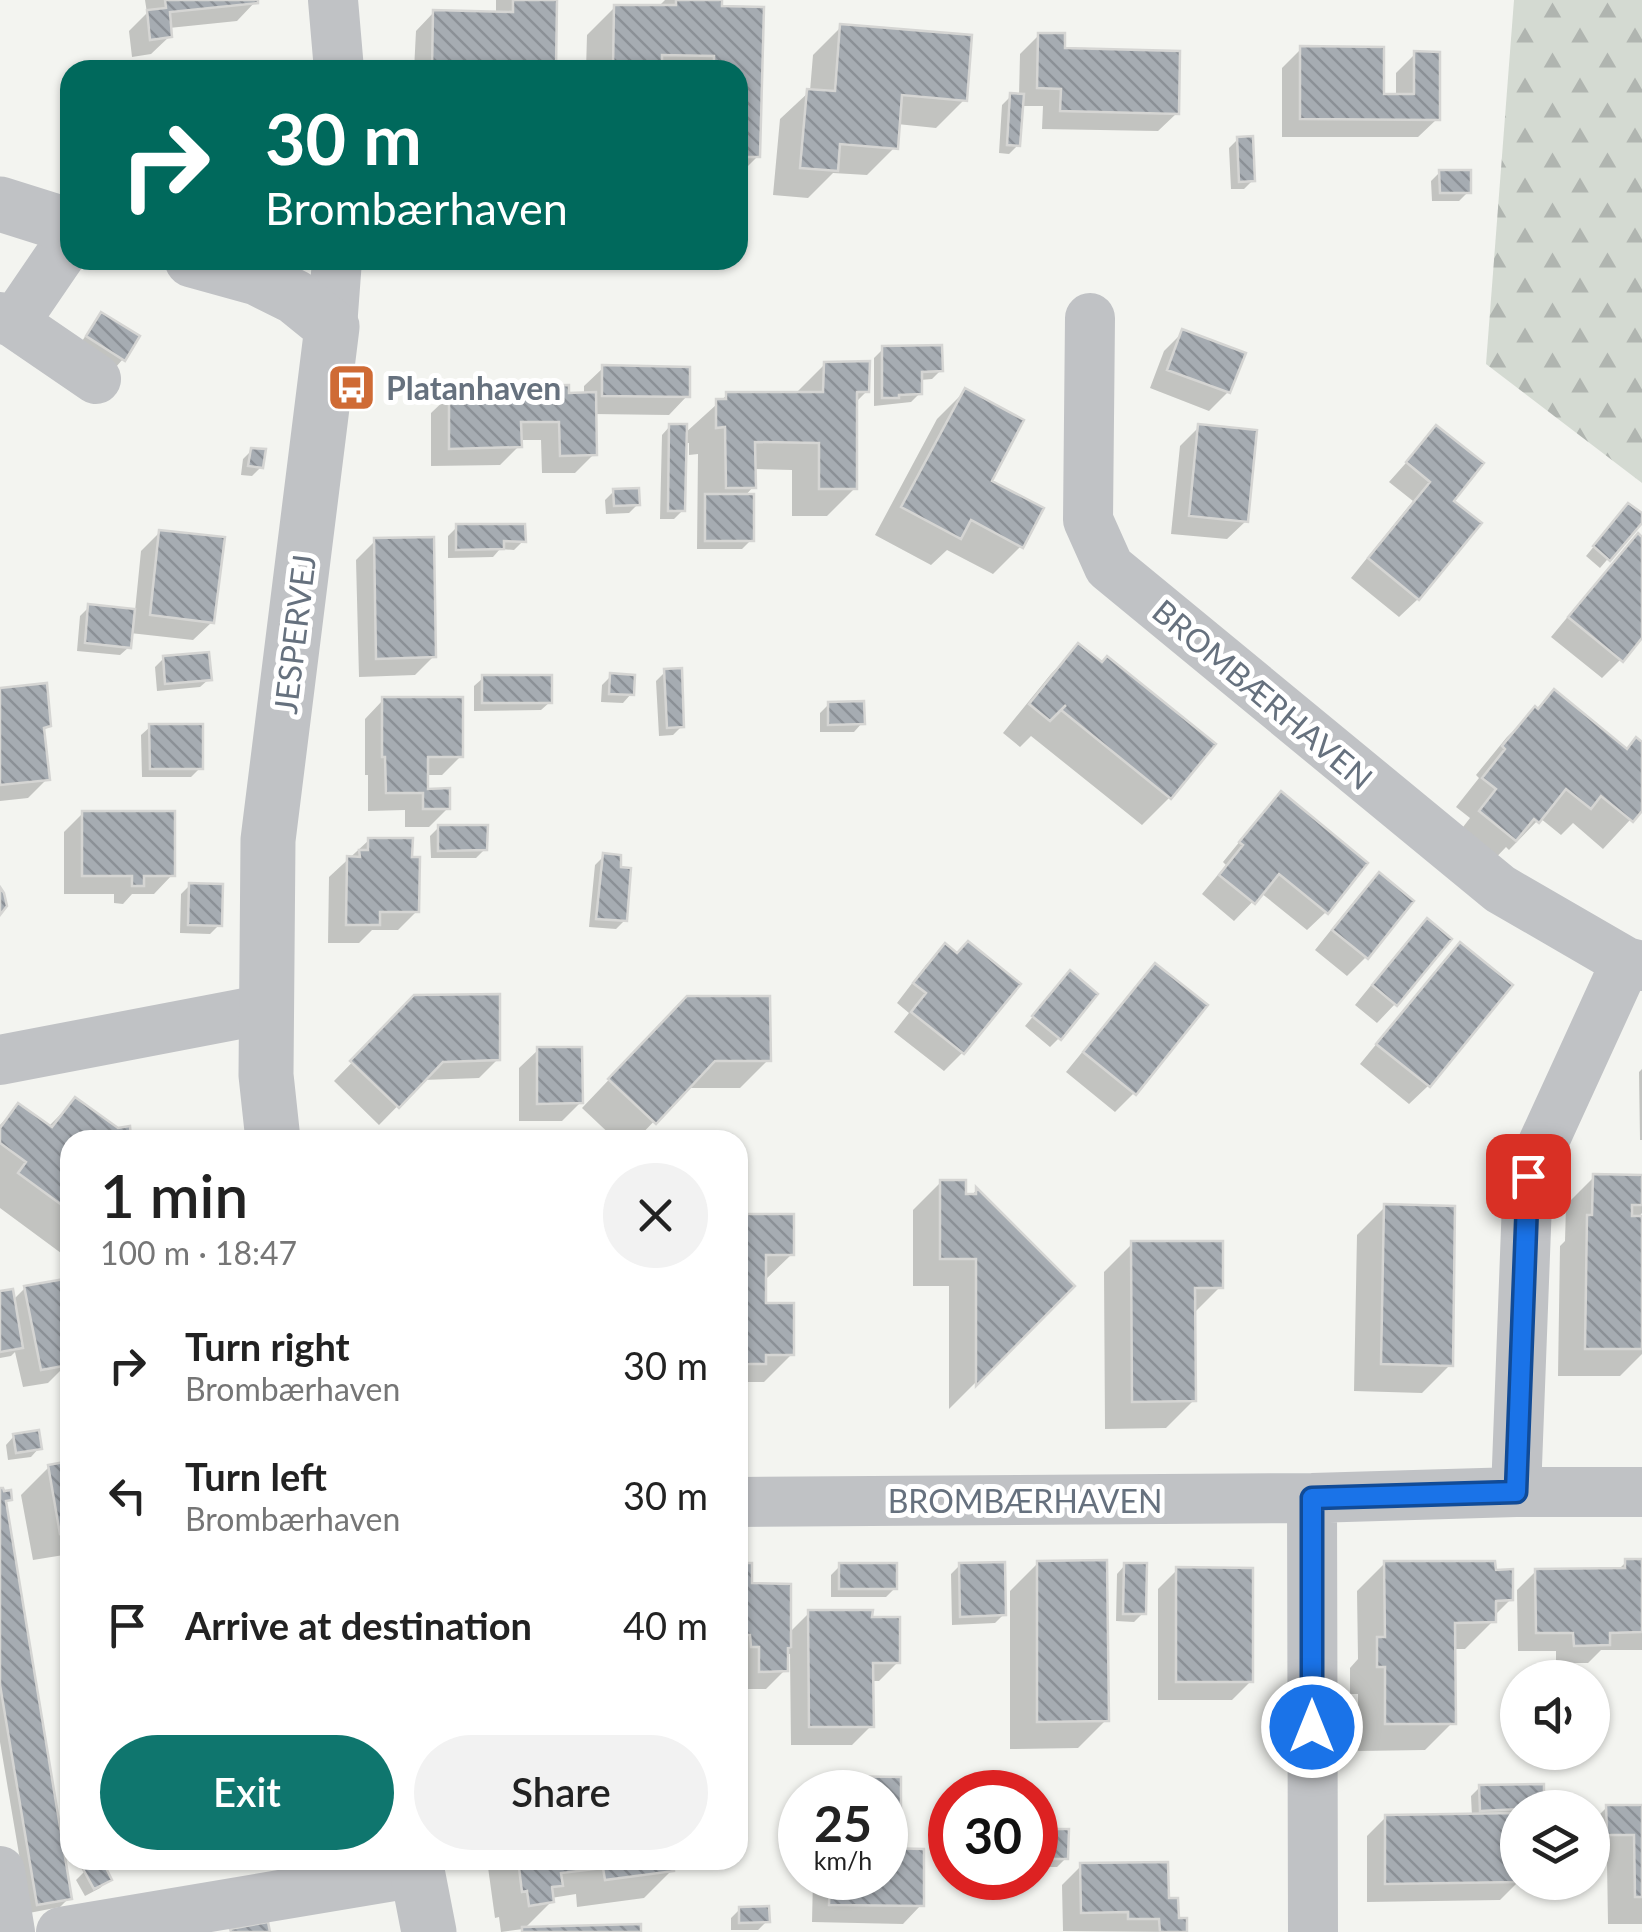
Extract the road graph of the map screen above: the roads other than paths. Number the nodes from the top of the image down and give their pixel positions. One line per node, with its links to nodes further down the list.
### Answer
1 (333, 0): 2 (street)
2 (338, 60)
3 (0, 204): 4 (street)
4 (60, 223)
5 (60, 254): 9 (street)
6 (228, 270): 10 (street)
7 (337, 270): 10 (street, JESPERVEJ)
8 (1090, 318): 12 (street, BROMBÆRHAVEN)
9 (7, 320): 11 (street)
10 (332, 328): 13 (street, JESPERVEJ)
11 (96, 379)
12 (1634, 964): 16 (street, BROMBÆRHAVEN)
13 (266, 1009): 14 (street); 15 (street, JESPERVEJ)
14 (0, 1060)
15 (272, 1130)
16 (1516, 1492): 17 (street, BROMBÆRHAVEN); 18 (street, BROMBÆRHAVEN)
17 (1642, 1492)
18 (1312, 1498): 19 (street, BROMBÆRHAVEN); 26 (street)
19 (748, 1502)
20 (394, 1870): 24 (street)
21 (417, 1870): 25 (street)
22 (0, 1871): 23 (street)
23 (10, 1932)
24 (61, 1932)
25 (430, 1932)
26 (1313, 1932)

